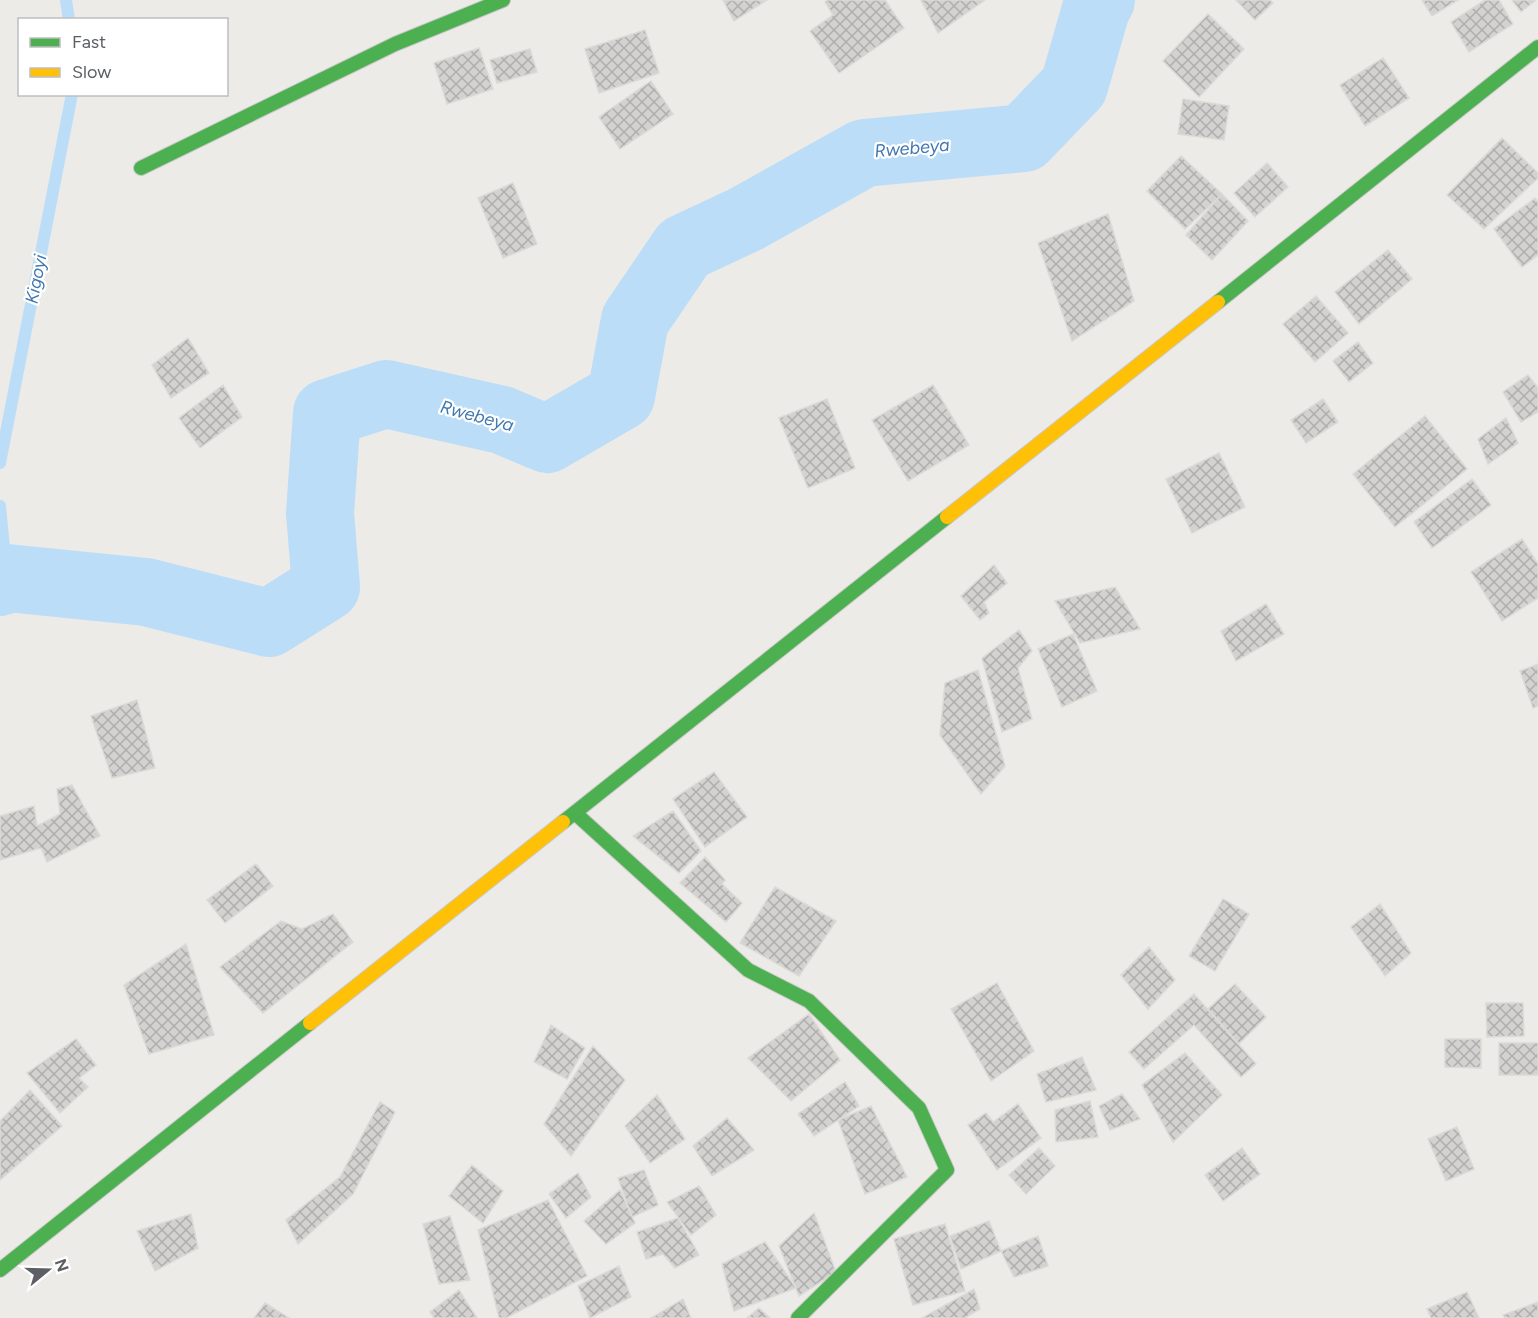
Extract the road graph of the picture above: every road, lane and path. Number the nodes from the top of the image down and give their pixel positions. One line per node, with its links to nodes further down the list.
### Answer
1 (504, 0): 3 (main road)
2 (1538, 47): 4 (main road)
3 (141, 168)
4 (575, 813): 5 (main road); 6 (main road)
5 (0, 1270)
6 (798, 1318)

